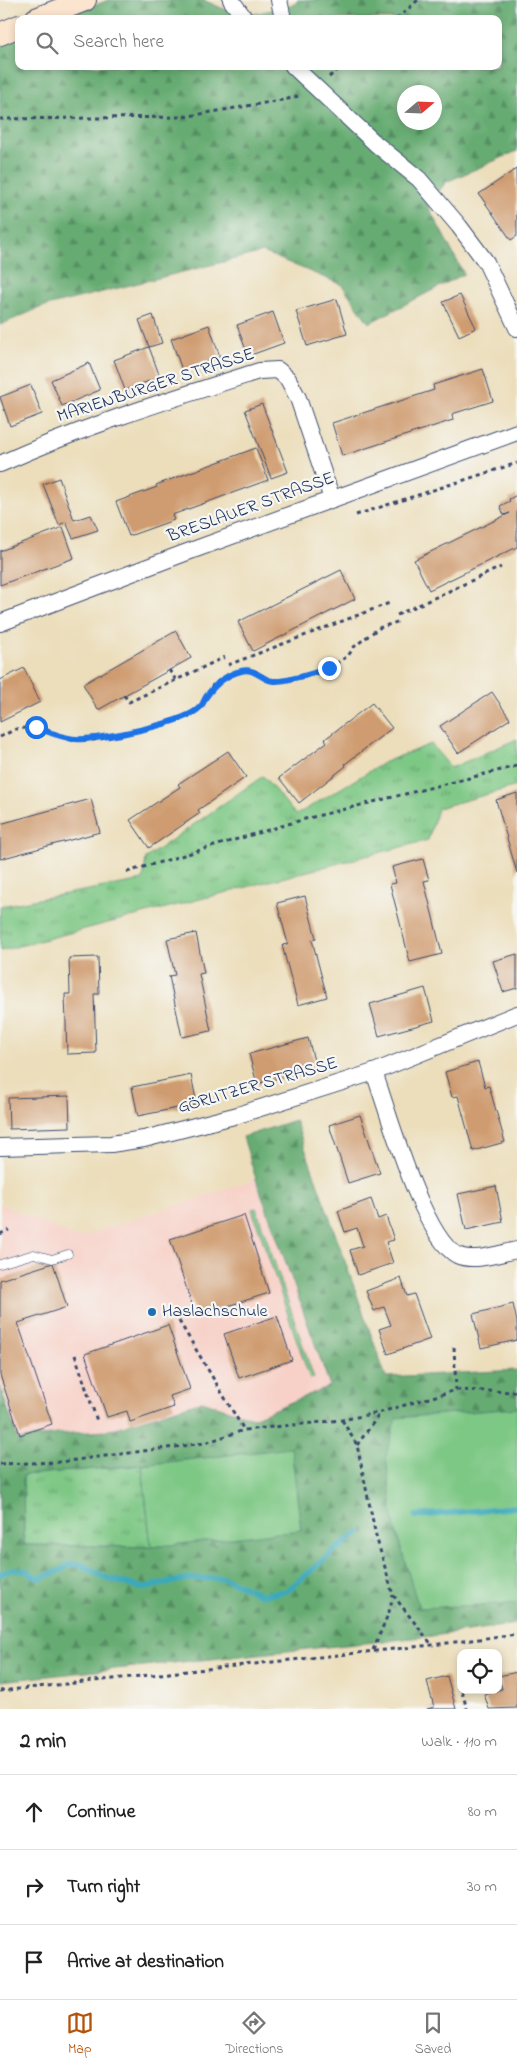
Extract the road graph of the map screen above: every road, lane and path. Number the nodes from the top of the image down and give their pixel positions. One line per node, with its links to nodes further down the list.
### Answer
1 (85, 0): 5 (main road)
2 (232, 0): 6 (street)
3 (279, 0): 7 (street)
4 (418, 0): 8 (path)
5 (46, 15)
6 (242, 15)
7 (282, 15)
8 (401, 15)
9 (15, 28): 10 (main road)
10 (0, 34)
11 (299, 70): 16 (street)
12 (337, 70): 13 (path)
13 (326, 80)
14 (304, 94): 15 (path)
15 (0, 119)
16 (517, 328)
17 (517, 432): 20 (street, BRESLAUER STRASSE)
18 (517, 463): 21 (path)
19 (0, 464): 20 (street, MARIENBURGER STRASSE)
20 (332, 499): 26 (street, BRESLAUER STRASSE)
21 (356, 515)
22 (501, 567): 24 (path)
23 (392, 602): 28 (path)
24 (397, 615)
25 (400, 621): 32 (path)
26 (0, 623)
27 (224, 657): 30 (path)
28 (228, 665)
29 (169, 670): 30 (path)
30 (176, 680): 31 (path)
31 (124, 695)
32 (0, 737)
33 (517, 766): 34 (path)
34 (127, 872)
35 (517, 1014): 36 (street, GÖRLITZER STRASSE)
36 (374, 1072): 37 (street, GÖRLITZER STRASSE); 40 (street)
37 (0, 1147)
38 (9, 1230): 39 (path)
39 (0, 1234)
40 (517, 1250)
41 (68, 1254): 42 (lane)
42 (0, 1264)
43 (179, 1321): 51 (path)
44 (454, 1347): 46 (path)
45 (75, 1355): 50 (path)
46 (456, 1390): 47 (path); 48 (path)
47 (517, 1392)
48 (381, 1412): 49 (path); 52 (path)
49 (342, 1420): 51 (path); 52 (path)
50 (97, 1421)
51 (244, 1430): 53 (path)
52 (357, 1445): 54 (path)
53 (0, 1464)
54 (393, 1596): 56 (path); 57 (path)
55 (517, 1634): 56 (path)
56 (432, 1645): 57 (path)
57 (373, 1650): 58 (path)
58 (0, 1691)
59 (463, 1694): 60 (path)
60 (467, 1709)

